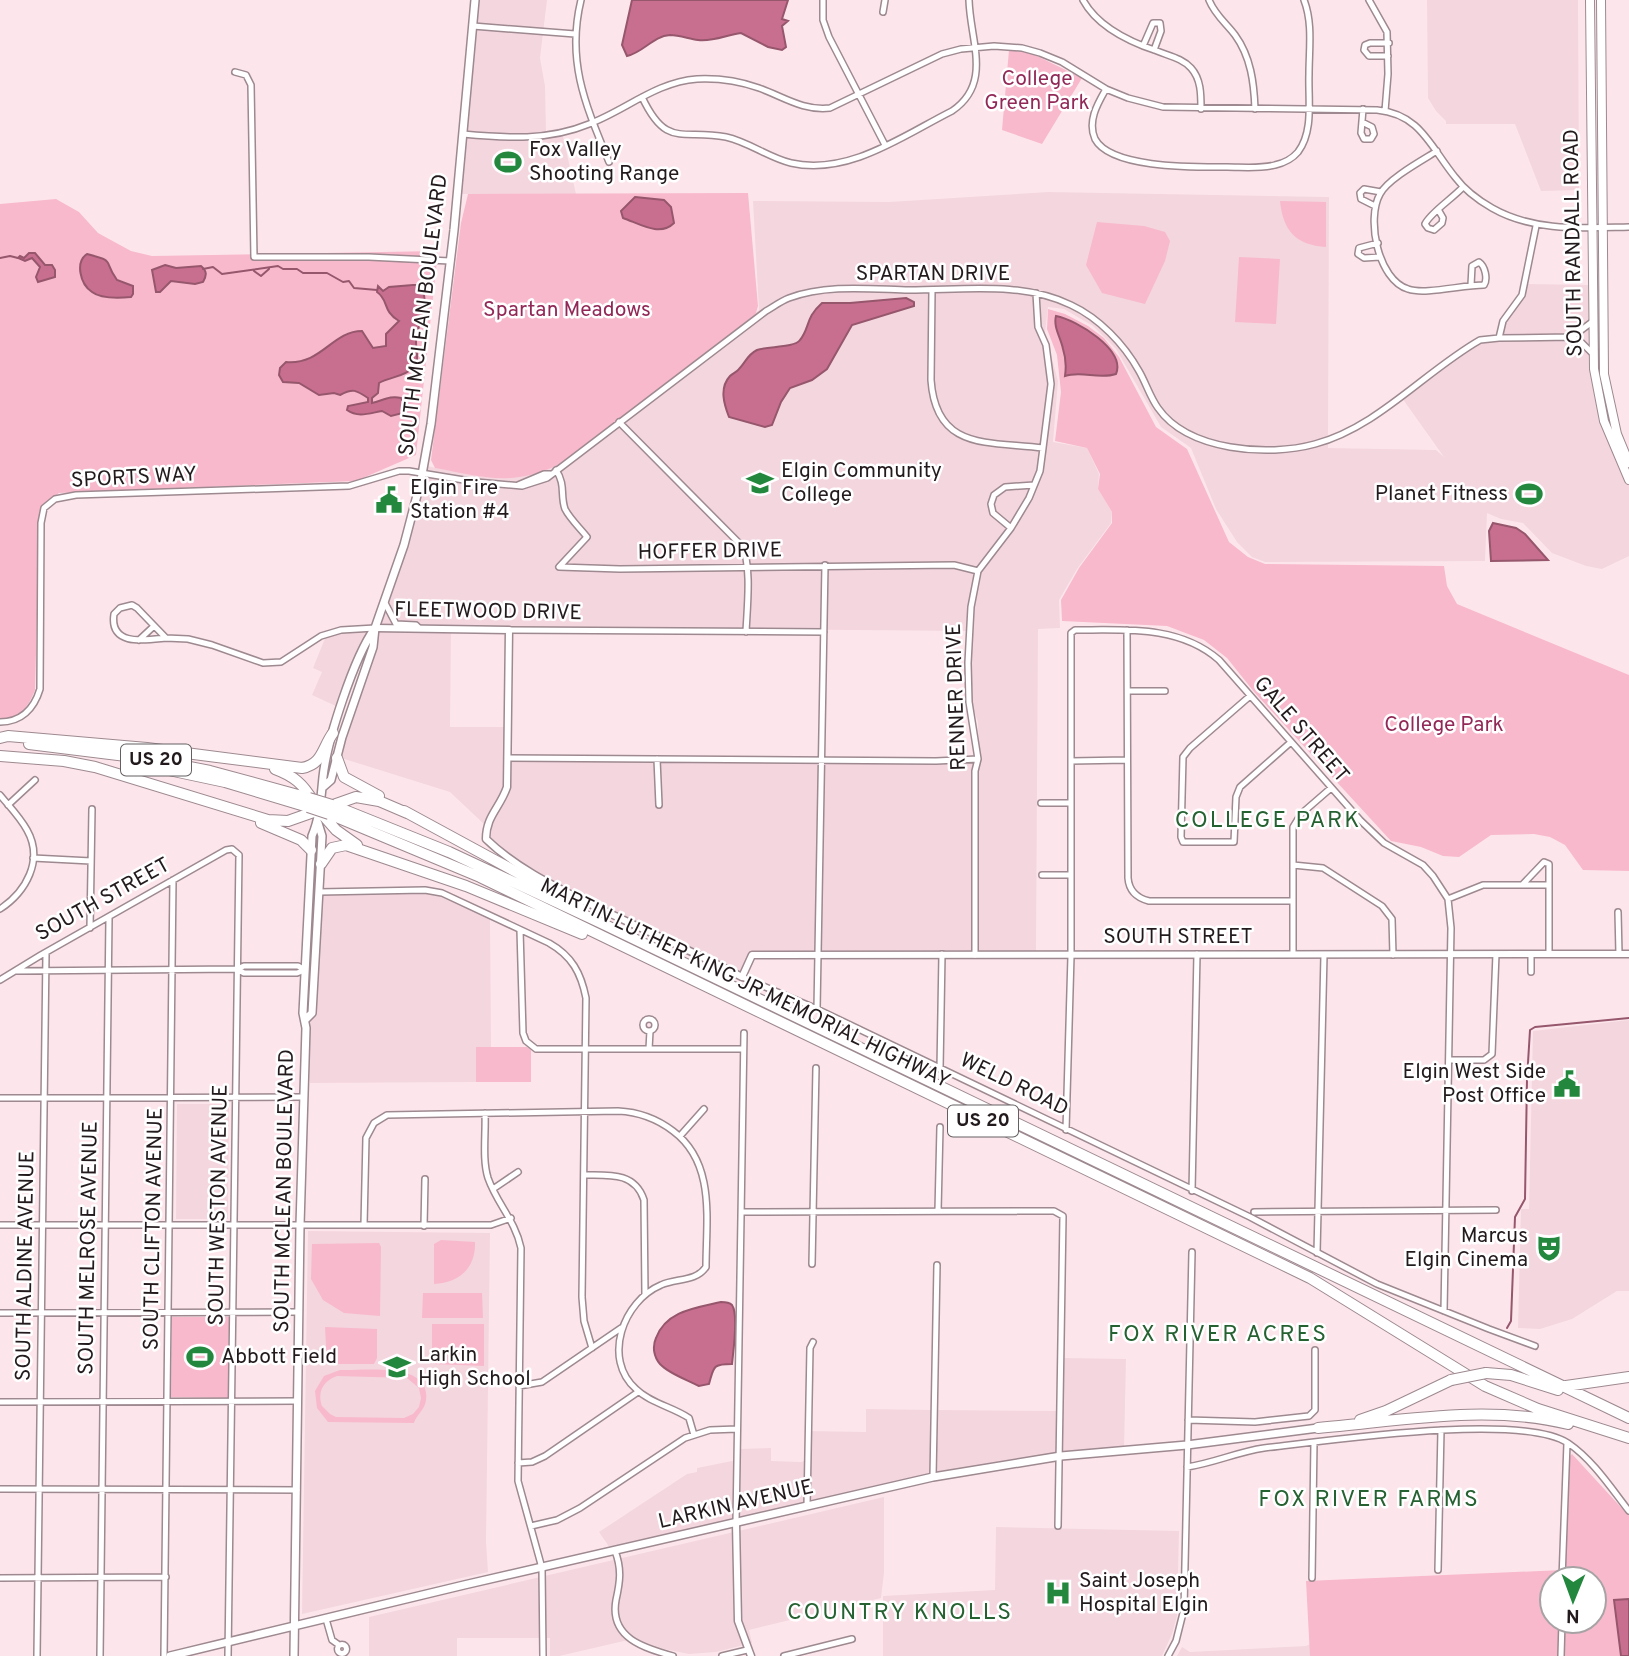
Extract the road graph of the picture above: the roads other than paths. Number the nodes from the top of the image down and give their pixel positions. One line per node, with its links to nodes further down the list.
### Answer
1 (475, 0): 13 (main road, SOUTH MCLEAN BOULEVARD)
2 (581, 0): 14 (street)
3 (823, 0): 22 (street)
4 (885, 0): 12 (street)
5 (969, 0): 17 (street)
6 (1083, 0): 16 (street)
7 (1209, 0): 25 (street)
8 (1304, 0): 26 (street)
9 (1369, 0): 15 (street)
10 (1590, 0): 41 (main road, SOUTH RANDALL ROAD)
11 (1601, 0): 42 (main road, SOUTH RANDALL ROAD)
12 (883, 12)
13 (473, 26): 14 (street); 31 (main road, SOUTH MCLEAN BOULEVARD)
14 (576, 34): 30 (street)
15 (1389, 43): 19 (street); 19 (street)
16 (1143, 46): 18 (street); 18 (street)
17 (974, 47): 21 (street); 22 (street); 32 (street)
18 (1154, 50): 24 (street)
19 (1388, 56): 28 (street)
20 (235, 72): 45 (street)
21 (1106, 89): 24 (street); 26 (street)
22 (859, 95): 23 (street); 32 (street)
23 (642, 97): 30 (street); 32 (street)
24 (1201, 109): 25 (street)
25 (1255, 109): 26 (street)
26 (1308, 109): 27 (street)
27 (1363, 110): 28 (street); 29 (street)
28 (1385, 111): 33 (street)
29 (1362, 122)
30 (593, 123): 31 (street); 34 (street)
31 (463, 134): 45 (main road, SOUTH MCLEAN BOULEVARD)
32 (885, 145)
33 (1437, 152): 35 (street); 36 (street)
34 (609, 162)
35 (1464, 187): 38 (street); 39 (street)
36 (1381, 192): 37 (street); 37 (street)
37 (1375, 206): 43 (street)
38 (1439, 211)
39 (1536, 226): 41 (street); 51 (street)
40 (1629, 227): 42 (street)
41 (1592, 228): 42 (street); 49 (main road, SOUTH RANDALL ROAD)
42 (1602, 228): 55 (main road, SOUTH RANDALL ROAD)
43 (1378, 243): 44 (street); 44 (street)
44 (1380, 257): 46 (street)
45 (450, 261): 57 (main road, SOUTH MCLEAN BOULEVARD)
46 (1471, 285): 46 (street)
47 (932, 290): 48 (street, SPARTAN DRIVE); 53 (street, SPARTAN DRIVE); 54 (street)
48 (1036, 293): 51 (street, SPARTAN DRIVE); 54 (street, RENNER DRIVE)
49 (1592, 322): 50 (street); 52 (main road, SOUTH RANDALL ROAD)
50 (1572, 337): 51 (street, SPARTAN DRIVE); 52 (street)
51 (1499, 338)
52 (1592, 354): 58 (main road, SOUTH RANDALL ROAD)
53 (619, 422): 56 (street, SPARTAN DRIVE); 62 (street)
54 (1043, 448): 59 (street, RENNER DRIVE)
55 (1629, 463)
56 (556, 470): 57 (street, SPARTAN DRIVE); 62 (street, HOFFER DRIVE)
57 (422, 471): 64 (main road, SOUTH MCLEAN BOULEVARD); 77 (street, SPORTS WAY)
58 (1629, 480)
59 (1034, 485): 60 (street, RENNER DRIVE); 60 (street)
60 (1011, 528): 63 (street, RENNER DRIVE)
61 (825, 565): 62 (street, HOFFER DRIVE); 63 (street, HOFFER DRIVE); 71 (street)
62 (747, 566): 70 (street)
63 (978, 571): 86 (street, RENNER DRIVE)
64 (384, 603): 66 (main road, SOUTH MCLEAN BOULEVARD); 67 (street)
65 (154, 626): 72 (street); 73 (street); 73 (street)
66 (375, 628): 67 (street, FLEETWOOD DRIVE); 72 (street, FLEETWOOD DRIVE); 78 (main road, SOUTH MCLEAN BOULEVARD); 83 (main road, SOUTH MCLEAN BOULEVARD)
67 (419, 628): 68 (street, FLEETWOOD DRIVE)
68 (509, 630): 70 (street, FLEETWOOD DRIVE); 84 (street)
69 (1127, 630): 74 (street); 76 (street, GALE STREET); 89 (street, GALE STREET)
70 (746, 632): 71 (street, FLEETWOOD DRIVE)
71 (824, 632): 87 (street)
72 (166, 638): 73 (street, FLEETWOOD DRIVE)
73 (139, 640)
74 (1128, 691): 75 (street); 88 (street)
75 (1165, 691)
76 (1250, 696): 80 (street, GALE STREET); 80 (street)
77 (0, 722)
78 (333, 733): 90 (highway); 92 (main road, SOUTH MCLEAN BOULEVARD)
79 (0, 739): 90 (highway); 95 (highway, MARTIN LUTHER KING JR MEMORIAL HIGHWAY / US 20)
80 (1291, 742): 93 (street, GALE STREET)
81 (0, 750): 95 (highway, MARTIN LUTHER KING JR MEMORIAL HIGHWAY / US 20)
82 (0, 755): 100 (highway)
83 (337, 758): 92 (main road, SOUTH MCLEAN BOULEVARD); 103 (highway)
84 (508, 758): 85 (street); 149 (street, WELD ROAD)
85 (657, 759): 87 (street); 99 (street)
86 (978, 759): 87 (street); 137 (street, RENNER DRIVE)
87 (821, 760): 136 (street)
88 (1128, 760): 89 (street); 119 (street)
89 (1071, 761): 97 (street)
90 (258, 763): 102 (highway)
91 (35, 780): 98 (street)
92 (323, 787): 102 (main road, SOUTH MCLEAN BOULEVARD)
93 (1331, 788): 111 (street); 118 (street, GALE STREET)
94 (0, 795): 98 (street)
95 (309, 802): 102 (highway, MARTIN LUTHER KING JR MEMORIAL HIGHWAY / US 20, bridge)
96 (1041, 803): 97 (street)
97 (1070, 803): 113 (street)
98 (8, 805): 108 (street)
99 (659, 805)
100 (225, 807): 102 (highway); 105 (highway)
101 (92, 809): 109 (street)
102 (327, 810): 103 (highway); 104 (main road, SOUTH MCLEAN BOULEVARD); 107 (highway); 123 (highway, MARTIN LUTHER KING JR MEMORIAL HIGHWAY / US 20); 146 (highway, MARTIN LUTHER KING JR MEMORIAL HIGHWAY / US 20)
103 (407, 813): 123 (highway)
104 (318, 822): 105 (main road, SOUTH MCLEAN BOULEVARD); 110 (main road, SOUTH MCLEAN BOULEVARD)
105 (311, 850): 145 (main road, SOUTH MCLEAN BOULEVARD)
106 (224, 851): 114 (street, SOUTH STREET); 142 (street, SOUTH WESTON AVENUE)
107 (380, 855): 110 (highway); 146 (highway)
108 (33, 858): 109 (street); 120 (street)
109 (91, 861): 124 (street)
110 (321, 864): 117 (main road, SOUTH MCLEAN BOULEVARD)
111 (1293, 865): 119 (street); 139 (street)
112 (1042, 875): 113 (street)
113 (1071, 875): 140 (street)
114 (173, 880): 122 (street, SOUTH STREET); 141 (street, SOUTH CLIFTON AVENUE)
115 (1523, 884): 116 (street); 116 (street); 118 (street)
116 (1549, 885): 133 (street)
117 (319, 892): 125 (street); 152 (main road, SOUTH MCLEAN BOULEVARD)
118 (1448, 899): 130 (street)
119 (1293, 901): 129 (street)
120 (0, 909)
121 (1618, 912): 134 (street)
122 (109, 918): 124 (street, SOUTH STREET); 144 (street, SOUTH MELROSE AVENUE)
123 (601, 923): 212 (highway, MARTIN LUTHER KING JR MEMORIAL HIGHWAY / US 20)
124 (90, 928): 126 (street, SOUTH STREET)
125 (520, 930): 157 (street); 157 (street)
126 (46, 954): 143 (street, SOUTH ALDINE AVENUE); 147 (street, SOUTH STREET)
127 (942, 954): 136 (street, SOUTH STREET); 137 (street, SOUTH STREET); 160 (street)
128 (1197, 954): 129 (street, SOUTH STREET); 140 (street, SOUTH STREET); 177 (street)
129 (1293, 954): 138 (street, SOUTH STREET)
130 (1451, 954): 131 (street, SOUTH STREET); 139 (street, SOUTH STREET); 158 (street)
131 (1496, 954): 132 (street, SOUTH STREET); 158 (street)
132 (1531, 954): 133 (street, SOUTH STREET); 148 (street)
133 (1549, 954): 134 (street, SOUTH STREET)
134 (1619, 954): 135 (street, SOUTH STREET)
135 (1629, 954)
136 (818, 955): 149 (street, SOUTH STREET); 151 (street)
137 (975, 955): 140 (street, SOUTH STREET)
138 (1324, 955): 139 (street, SOUTH STREET); 181 (street)
139 (1393, 955)
140 (1071, 956): 171 (street)
141 (173, 969): 142 (street); 144 (street); 165 (street, SOUTH CLIFTON AVENUE)
142 (237, 969): 145 (street); 166 (street, SOUTH WESTON AVENUE)
143 (45, 970): 144 (street); 147 (street); 163 (street, SOUTH ALDINE AVENUE)
144 (109, 970): 164 (street, SOUTH MELROSE AVENUE)
145 (305, 970): 152 (main road, SOUTH MCLEAN BOULEVARD)
146 (669, 970): 229 (highway, MARTIN LUTHER KING JR MEMORIAL HIGHWAY / US 20)
147 (17, 971): 150 (street, SOUTH STREET)
148 (1531, 972)
149 (742, 977): 151 (street, WELD ROAD)
150 (0, 980)
151 (817, 1009): 160 (street, WELD ROAD)
152 (306, 1019): 161 (main road, SOUTH MCLEAN BOULEVARD)
153 (650, 1031): 155 (street)
154 (744, 1033): 156 (street)
155 (649, 1049): 156 (street); 157 (street)
156 (743, 1049): 183 (street)
157 (586, 1050): 168 (street)
158 (1449, 1060): 182 (street)
159 (816, 1068): 179 (street)
160 (940, 1069): 171 (street, WELD ROAD)
161 (303, 1097): 166 (street); 191 (main road, SOUTH MCLEAN BOULEVARD)
162 (0, 1098): 163 (street)
163 (44, 1098): 164 (street); 187 (street, SOUTH ALDINE AVENUE)
164 (107, 1098): 165 (street); 188 (street, SOUTH MELROSE AVENUE)
165 (171, 1098): 166 (street); 189 (street, SOUTH CLIFTON AVENUE)
166 (236, 1098): 190 (street, SOUTH WESTON AVENUE)
167 (704, 1109): 172 (street)
168 (584, 1112): 169 (street); 172 (street); 174 (street)
169 (485, 1113): 176 (street); 192 (street)
170 (940, 1127): 180 (street)
171 (1066, 1130): 177 (street, WELD ROAD)
172 (680, 1136): 198 (street)
173 (518, 1172): 176 (street)
174 (584, 1175): 198 (street); 209 (street)
175 (425, 1179): 193 (street)
176 (493, 1189): 185 (street)
177 (1192, 1191): 195 (street, WELD ROAD)
178 (1496, 1210): 182 (street)
179 (813, 1211): 180 (street); 183 (street); 196 (street)
180 (938, 1211): 233 (street)
181 (1318, 1211): 182 (street); 184 (street); 195 (street)
182 (1445, 1211): 199 (street)
183 (741, 1212): 226 (street)
184 (1254, 1212)
185 (511, 1218): 193 (street); 213 (street)
186 (0, 1225): 187 (street)
187 (42, 1225): 188 (street); 200 (street, SOUTH ALDINE AVENUE)
188 (105, 1225): 189 (street); 201 (street, SOUTH MELROSE AVENUE)
189 (170, 1225): 190 (street); 202 (street, SOUTH CLIFTON AVENUE)
190 (235, 1225): 191 (street); 203 (street, SOUTH WESTON AVENUE)
191 (300, 1225): 192 (street); 204 (main road, SOUTH MCLEAN BOULEVARD)
192 (364, 1226): 193 (street)
193 (424, 1226)
194 (1192, 1252): 224 (street)
195 (1317, 1253): 199 (street, WELD ROAD)
196 (813, 1264)
197 (937, 1265): 236 (street)
198 (645, 1294): 206 (street)
199 (1444, 1311): 208 (street, WELD ROAD)
200 (41, 1312): 201 (street); 205 (street); 217 (street, SOUTH ALDINE AVENUE)
201 (104, 1312): 202 (street); 218 (street, SOUTH MELROSE AVENUE)
202 (168, 1312): 203 (street); 216 (street, SOUTH CLIFTON AVENUE)
203 (234, 1312): 204 (street); 219 (street, SOUTH WESTON AVENUE)
204 (299, 1312): 220 (main road, SOUTH MCLEAN BOULEVARD)
205 (0, 1313)
206 (622, 1327): 209 (street); 215 (street)
207 (813, 1342): 243 (street)
208 (1535, 1346)
209 (592, 1348): 213 (street)
210 (1315, 1350): 224 (street)
211 (1629, 1377): 214 (highway)
212 (1548, 1378): 214 (highway); 222 (highway, MARTIN LUTHER KING JR MEMORIAL HIGHWAY / US 20)
213 (519, 1386): 234 (street)
214 (1566, 1386): 223 (highway)
215 (638, 1392): 228 (street); 234 (street)
216 (168, 1400): 218 (street); 219 (street); 238 (street, SOUTH CLIFTON AVENUE)
217 (40, 1401): 218 (street); 221 (street); 240 (street, SOUTH ALDINE AVENUE)
218 (103, 1401): 241 (street, SOUTH MELROSE AVENUE)
219 (233, 1401): 220 (street); 239 (street, SOUTH WESTON AVENUE)
220 (298, 1401): 242 (main road, SOUTH MCLEAN BOULEVARD)
221 (0, 1402)
222 (1614, 1412): 223 (highway, MARTIN LUTHER KING JR MEMORIAL HIGHWAY / US 20); 225 (highway, bridge)
223 (1629, 1416)
224 (1188, 1420): 232 (street)
225 (1318, 1428): 229 (highway); 232 (main road, LARKIN AVENUE)
226 (737, 1429): 228 (street); 245 (street)
227 (1441, 1430): 230 (street); 231 (street); 251 (street)
228 (694, 1435): 246 (street)
229 (1629, 1439)
230 (1314, 1443): 235 (street); 256 (street)
231 (1567, 1443): 244 (street); 249 (street)
232 (1187, 1445): 233 (main road, LARKIN AVENUE); 235 (street)
233 (1061, 1456): 236 (main road, LARKIN AVENUE); 247 (street)
234 (518, 1463): 246 (street)
235 (1187, 1467): 273 (street)
236 (933, 1477): 243 (main road, LARKIN AVENUE)
237 (0, 1489): 240 (street)
238 (167, 1489): 239 (street); 241 (street); 252 (street, SOUTH CLIFTON AVENUE)
239 (232, 1489): 242 (street); 261 (street, SOUTH WESTON AVENUE)
240 (38, 1490): 241 (street); 254 (street, SOUTH ALDINE AVENUE)
241 (102, 1490): 255 (street, SOUTH MELROSE AVENUE)
242 (298, 1490): 258 (main road, SOUTH MCLEAN BOULEVARD)
243 (807, 1506): 245 (main road, LARKIN AVENUE)
244 (1629, 1511)
245 (736, 1523): 248 (main road, LARKIN AVENUE); 263 (street)
246 (531, 1526): 250 (street)
247 (1058, 1526)
248 (615, 1551): 250 (main road, LARKIN AVENUE); 270 (street)
249 (1563, 1565)
250 (542, 1568): 257 (main road, LARKIN AVENUE); 269 (street)
251 (1438, 1570)
252 (166, 1577): 255 (street); 266 (street, SOUTH CLIFTON AVENUE)
253 (0, 1578): 254 (street)
254 (38, 1578): 255 (street); 264 (street, SOUTH ALDINE AVENUE)
255 (101, 1578): 265 (street, SOUTH MELROSE AVENUE)
256 (1311, 1578)
257 (326, 1619): 258 (main road, LARKIN AVENUE); 262 (street)
258 (295, 1626): 261 (main road, LARKIN AVENUE); 268 (main road, SOUTH MCLEAN BOULEVARD)
259 (1562, 1635): 274 (street)
260 (852, 1639): 272 (street)
261 (228, 1641): 266 (main road, LARKIN AVENUE); 267 (street, SOUTH WESTON AVENUE)
262 (339, 1645)
263 (749, 1653): 271 (street)
264 (37, 1656)
265 (100, 1656)
266 (167, 1656)
267 (228, 1656)
268 (294, 1656)
269 (543, 1656)
270 (673, 1656)
271 (722, 1656)
272 (784, 1656)
273 (1168, 1656)
274 (1561, 1656)

